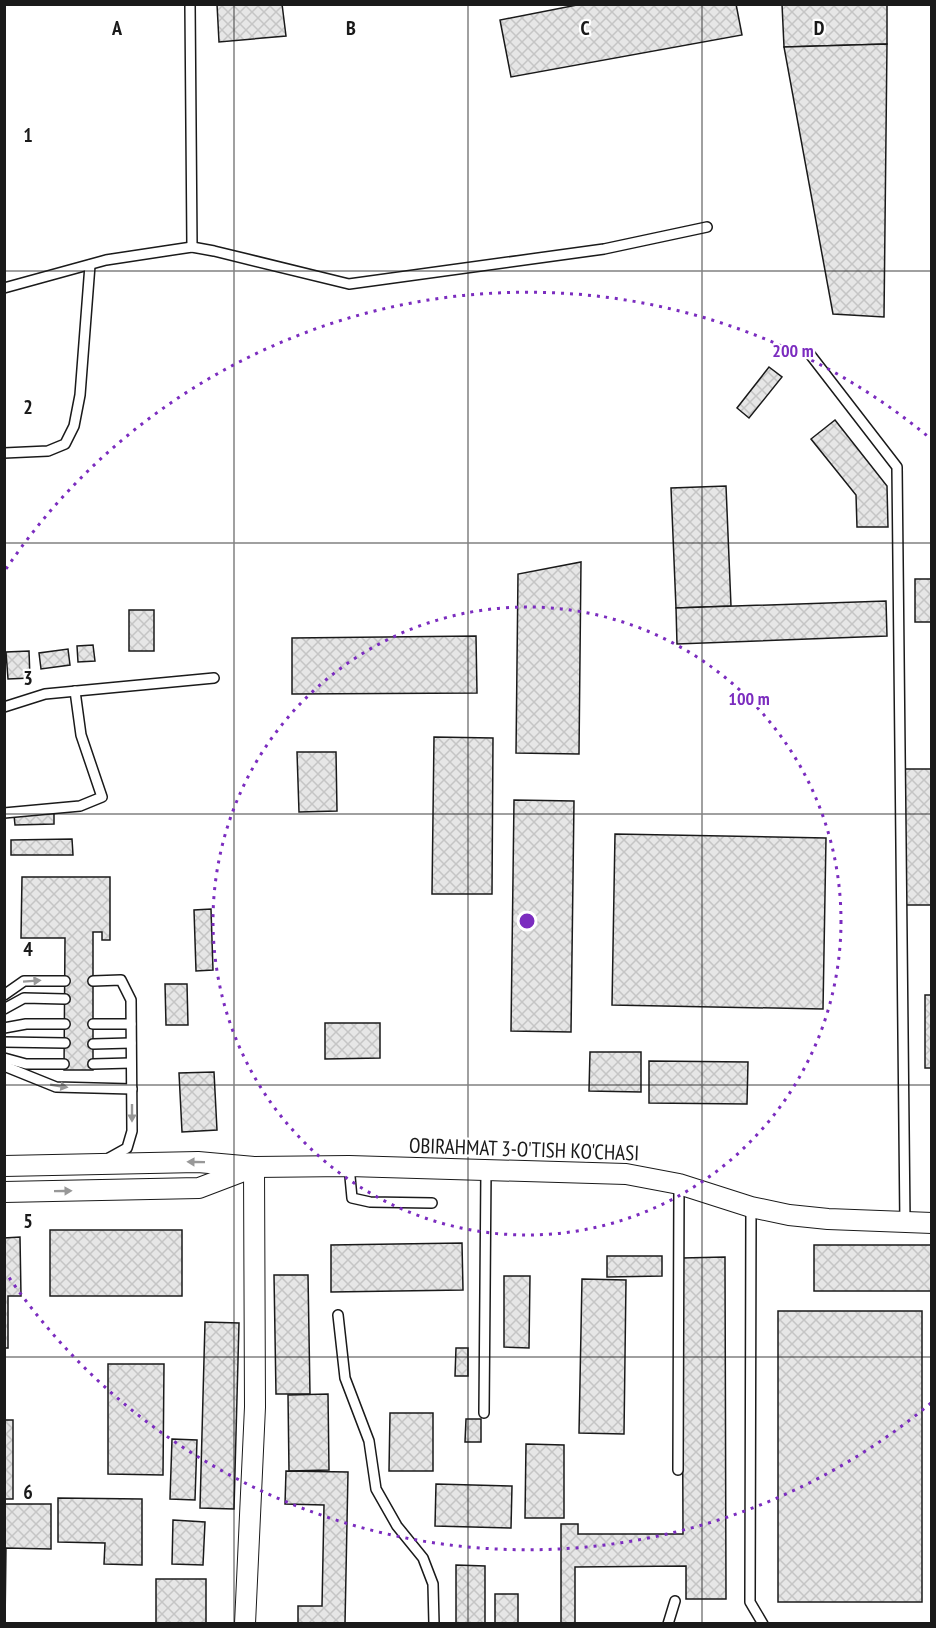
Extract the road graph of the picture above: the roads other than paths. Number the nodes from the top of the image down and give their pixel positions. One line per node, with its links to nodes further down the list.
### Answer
1 (190, 4): 3 (lane)
2 (707, 227): 3 (lane)
3 (192, 247): 4 (lane)
4 (90, 265): 5 (lane); 7 (lane)
5 (4, 288)
6 (809, 353): 40 (lane)
7 (4, 453)
8 (214, 678): 9 (lane)
9 (75, 691): 10 (lane); 11 (lane)
10 (4, 707)
11 (4, 813)
12 (65, 981): 14 (lane, one-way to 12)
13 (93, 981): 19 (lane)
14 (4, 995)
15 (65, 999): 16 (lane)
16 (4, 1009)
17 (64, 1024): 20 (lane)
18 (93, 1024): 19 (lane)
19 (131, 1024): 23 (lane)
20 (4, 1028)
21 (4, 1042): 22 (lane)
22 (64, 1043)
23 (131, 1043): 24 (lane); 26 (lane)
24 (93, 1044)
25 (4, 1058): 27 (lane)
26 (131, 1063): 28 (lane); 30 (lane)
27 (64, 1064)
28 (93, 1064)
29 (4, 1066): 30 (lane, one-way to 30)
30 (132, 1089): 31 (lane, one-way to 31)
31 (92, 1163): 32 (street, OBIRAHMAT 3-O'TISH KO'CHASI); 34 (street, OBIRAHMAT 3-O'TISH KO'CHASI, one-way to 31)
32 (4, 1166)
33 (349, 1166): 34 (street, OBIRAHMAT 3-O'TISH KO'CHASI); 35 (street, OBIRAHMAT 3-O'TISH KO'CHASI); 38 (lane)
34 (254, 1167): 37 (street, OBIRAHMAT 3-O'TISH KO'CHASI, one-way to 34); 46 (street)
35 (486, 1170): 36 (street, OBIRAHMAT 3-O'TISH KO'CHASI); 43 (lane)
36 (679, 1184): 39 (street, OBIRAHMAT 3-O'TISH KO'CHASI); 44 (lane)
37 (4, 1192)
38 (432, 1203)
39 (751, 1207): 40 (street, OBIRAHMAT 3-O'TISH KO'CHASI); 49 (lane)
40 (904, 1222): 41 (street, OBIRAHMAT 3-O'TISH KO'CHASI)
41 (932, 1223)
42 (338, 1315): 47 (lane)
43 (484, 1413)
44 (678, 1470)
45 (675, 1601): 48 (lane)
46 (245, 1623)
47 (434, 1623)
48 (668, 1623)
49 (763, 1623)

